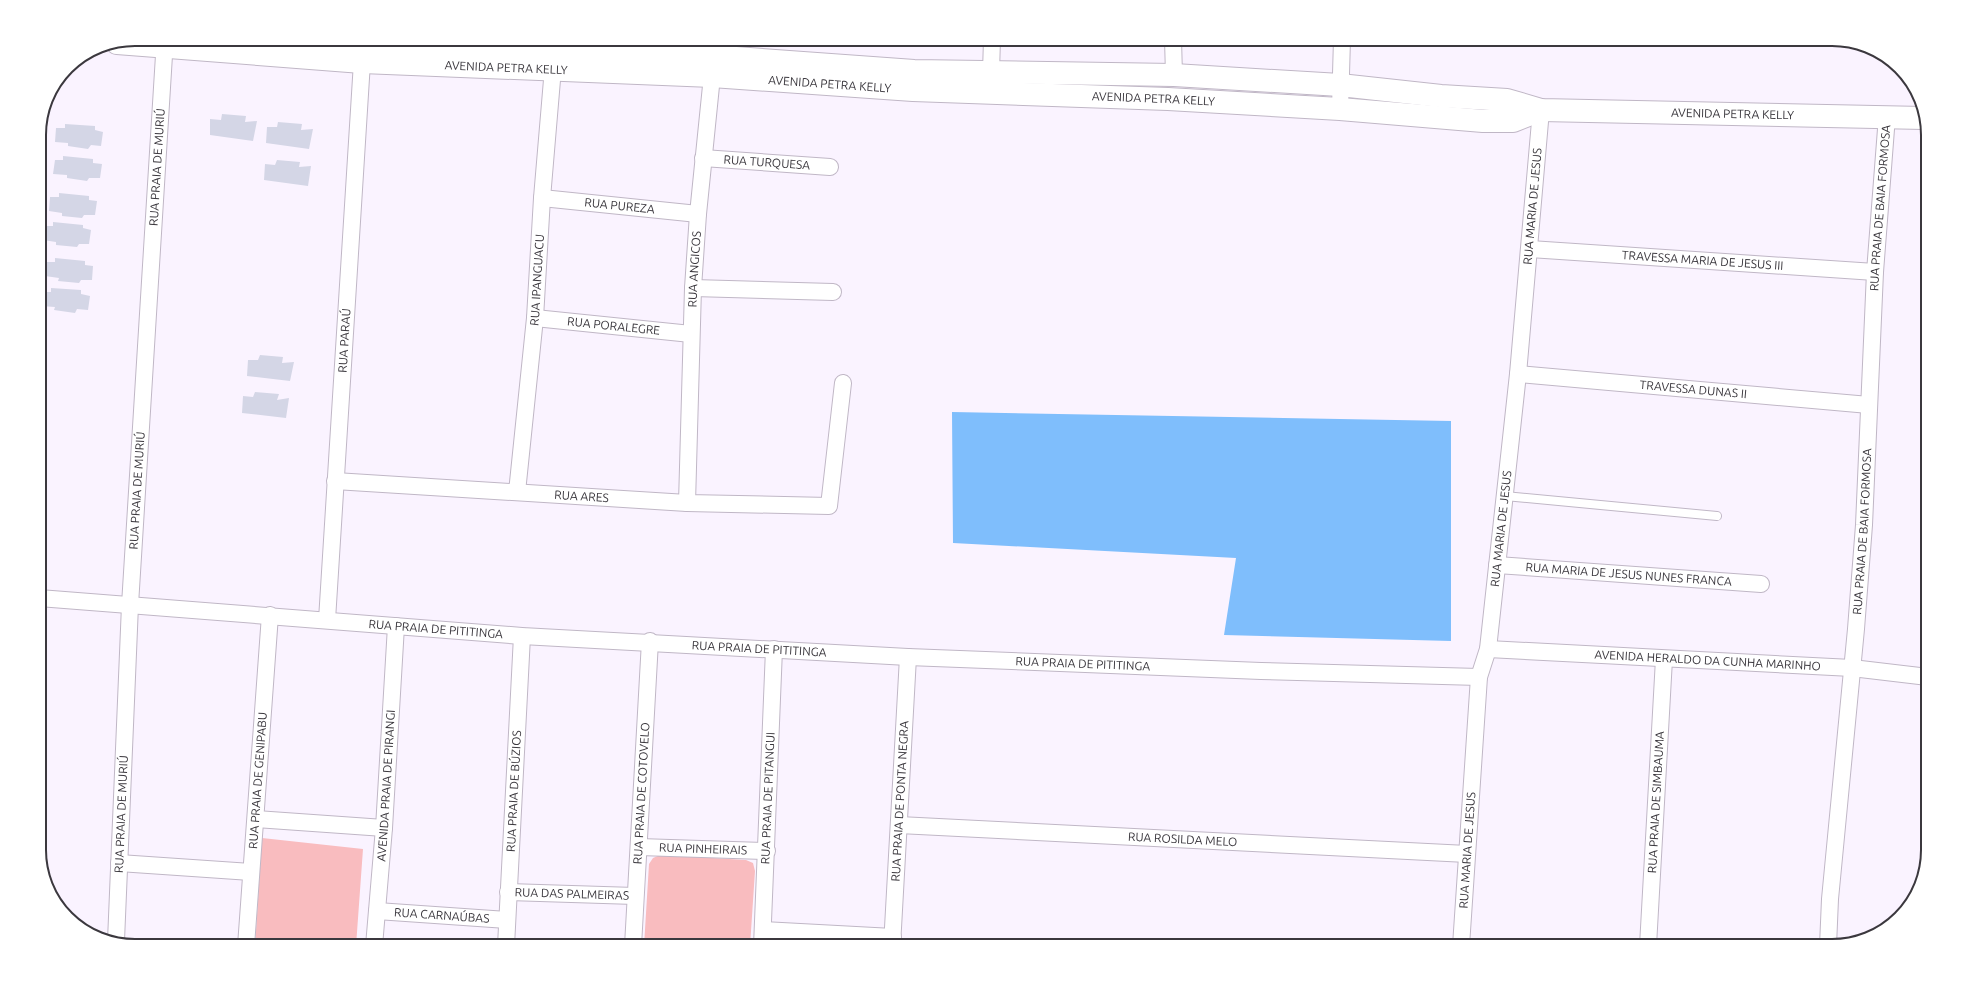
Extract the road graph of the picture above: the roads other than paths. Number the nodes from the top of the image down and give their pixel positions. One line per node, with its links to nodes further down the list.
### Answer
1 (164, 46): 38 (street, RUA PRAIA DE MURIÚ)
2 (195, 46): 8 (street, AVENIDA PETRA KELLY)
3 (613, 46): 7 (street, AVENIDA PETRA KELLY)
4 (992, 46): 10 (street)
5 (1173, 46): 11 (street)
6 (1342, 46): 12 (street)
7 (719, 57): 9 (street, AVENIDA PETRA KELLY); 10 (street, AVENIDA PETRA KELLY); 13 (street, AVENIDA PETRA KELLY); 17 (street, RUA ANGICOS)
8 (362, 62): 9 (street, AVENIDA PETRA KELLY); 30 (street, RUA PARAÚ)
9 (553, 68): 19 (street, RUA IPANGUACU)
10 (991, 72): 11 (street, AVENIDA PETRA KELLY)
11 (1174, 76): 12 (street, AVENIDA PETRA KELLY)
12 (1340, 85): 13 (street); 14 (street, AVENIDA PETRA KELLY)
13 (1340, 108): 14 (street, AVENIDA PETRA KELLY)
14 (1541, 110): 15 (street, AVENIDA PETRA KELLY); 21 (street, RUA MARIA DE JESUS)
15 (1887, 116): 16 (street, AVENIDA PETRA KELLY); 22 (street, RUA PRAIA DE BAIA FORMOSA)
16 (1919, 118)
17 (703, 158): 18 (street, RUA TURQUESA); 20 (street, RUA ANGICOS)
18 (830, 167)
19 (542, 198): 20 (street, RUA PUREZA); 25 (street, RUA IPANGUACU)
20 (698, 214): 23 (street, RUA ANGICOS)
21 (1530, 249): 22 (street, TRAVESSA MARIA DE JESUS III); 27 (street, RUA MARIA DE JESUS)
22 (1875, 272): 29 (street, RUA PRAIA DE BAIA FORMOSA)
23 (693, 288): 24 (street); 26 (street, RUA ANGICOS)
24 (832, 292)
25 (535, 318): 26 (street, RUA PORALEGRE); 31 (street, RUA IPANGUACU)
26 (691, 334): 33 (street, RUA ANGICOS)
27 (1518, 374): 29 (street, TRAVESSA DUNAS II); 32 (street, RUA MARIA DE JESUS)
28 (843, 383): 33 (street, RUA ARES)
29 (1869, 405): 48 (street, RUA PRAIA DE BAIA FORMOSA)
30 (335, 481): 31 (street, RUA ARES); 40 (street, RUA PARAÚ)
31 (518, 492): 33 (street, RUA ARES)
32 (1505, 496): 34 (lane); 35 (street, RUA MARIA DE JESUS)
33 (687, 503)
34 (1717, 516)
35 (1497, 565): 36 (street, RUA MARIA DE JESUS NUNES FRANCA); 45 (street, RUA MARIA DE JESUS)
36 (1761, 584)
37 (46, 598): 38 (street, RUA PRAIA DE PITITINGA)
38 (130, 604): 39 (street, RUA PRAIA DE PITITINGA); 57 (street, RUA PRAIA DE MURIÚ)
39 (270, 615): 40 (street, RUA PRAIA DE PITITINGA); 51 (street, RUA PRAIA DE GENIPABU)
40 (327, 620): 41 (street, RUA PRAIA DE PITITINGA)
41 (396, 626): 42 (street, RUA PRAIA DE PITITINGA); 53 (street, AVENIDA PRAIA DE PIRANGI)
42 (522, 636): 43 (street, RUA PRAIA DE PITITINGA); 59 (street, RUA PRAIA DE BÚZIOS)
43 (650, 641): 44 (street, RUA PRAIA DE PITITINGA); 54 (street, RUA PRAIA DE COTOVELO)
44 (774, 649): 46 (street, RUA PRAIA DE PITITINGA); 55 (street, RUA PRAIA DE PITANGUI)
45 (1488, 649): 47 (street, AVENIDA HERALDO DA CUNHA MARINHO); 50 (street, RUA MARIA DE JESUS)
46 (908, 657): 50 (street, RUA PRAIA DE PITITINGA); 52 (street, RUA PRAIA DE PONTA NEGRA)
47 (1664, 659): 48 (street, AVENIDA HERALDO DA CUNHA MARINHO); 72 (street, RUA PRAIA DE SIMBAUMA)
48 (1852, 668): 49 (street, AVENIDA HERALDO DA CUNHA MARINHO); 73 (street, RUA PRAIA DE BAIA FORMOSA)
49 (1921, 676)
50 (1479, 677): 56 (street, RUA MARIA DE JESUS)
51 (256, 819): 53 (street); 58 (street, RUA PRAIA DE GENIPABU)
52 (899, 825): 56 (street, RUA ROSILDA MELO); 70 (street, RUA PRAIA DE PONTA NEGRA)
53 (384, 828): 61 (street, AVENIDA PRAIA DE PIRANGI)
54 (639, 847): 55 (street, RUA PINHEIRAIS); 60 (street, RUA PRAIA DE COTOVELO)
55 (767, 851): 64 (street, RUA PRAIA DE PITANGUI)
56 (1467, 854): 71 (street, RUA MARIA DE JESUS)
57 (119, 863): 58 (street); 63 (street, RUA PRAIA DE MURIÚ)
58 (251, 872): 65 (street, RUA PRAIA DE GENIPABU)
59 (508, 892): 60 (street, RUA DAS PALMEIRAS); 62 (street, RUA PRAIA DE BÚZIOS)
60 (635, 896): 68 (street, RUA PRAIA DE COTOVELO)
61 (377, 911): 62 (street, RUA CARNAÚBAS); 66 (street, AVENIDA PRAIA DE PIRANGI)
62 (507, 920): 67 (street, RUA PRAIA DE BÚZIOS)
63 (116, 937)
64 (763, 938): 69 (street)
65 (246, 939)
66 (375, 939)
67 (506, 939)
68 (633, 939)
69 (796, 939)
70 (893, 939)
71 (1461, 939)
72 (1648, 939)
73 (1828, 939)

